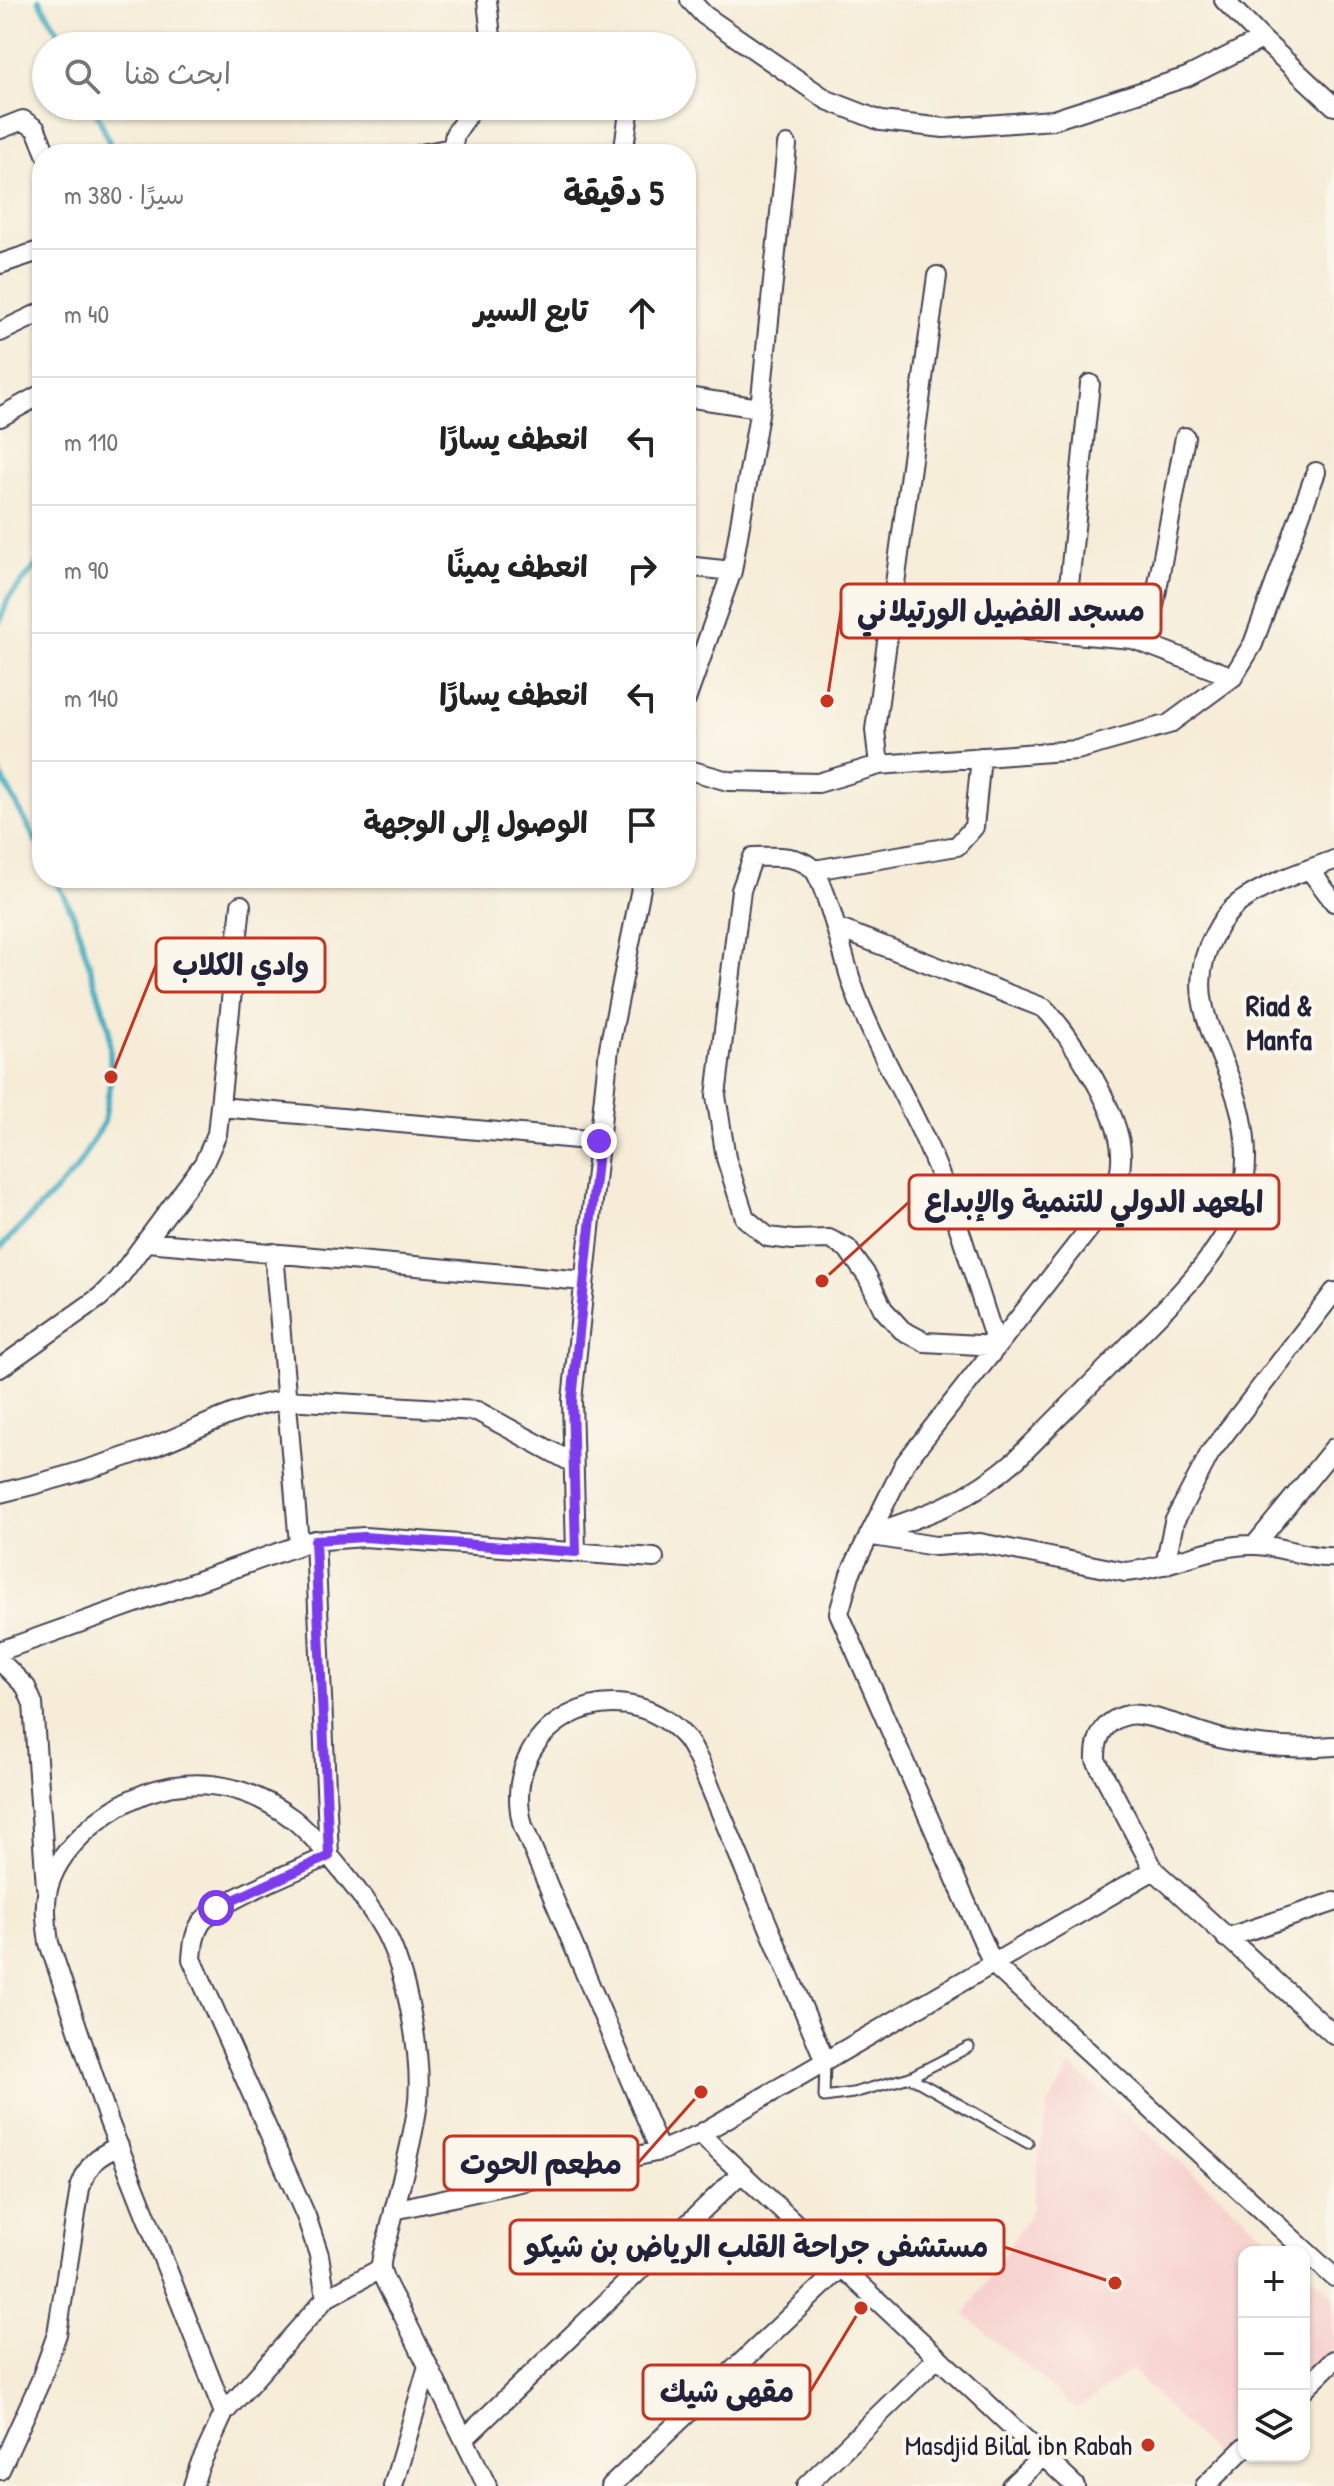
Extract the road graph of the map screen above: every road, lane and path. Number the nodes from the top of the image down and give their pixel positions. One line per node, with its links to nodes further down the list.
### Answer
1 (487, 0): 4 (street)
2 (690, 0): 5 (street)
3 (1224, 0): 5 (street)
4 (490, 32)
5 (1262, 39): 6 (street)
6 (1334, 106)
7 (464, 120): 11 (street)
8 (628, 120): 12 (street)
9 (0, 129): 10 (street)
10 (42, 144)
11 (453, 144)
12 (624, 144)
13 (787, 145): 22 (street)
14 (32, 253): 15 (street)
15 (0, 264)
16 (937, 276): 34 (street)
17 (32, 317): 18 (street)
18 (0, 332)
19 (1090, 384): 29 (street)
20 (696, 398): 22 (street)
21 (32, 399): 23 (street)
22 (760, 408): 27 (street)
23 (0, 417)
24 (1185, 437): 30 (street)
25 (1316, 472): 32 (street)
26 (696, 567): 27 (street)
27 (732, 571): 31 (street)
28 (1025, 630): 29 (street)
29 (1064, 633): 30 (street)
30 (1147, 644): 32 (street)
31 (696, 670)
32 (1233, 677): 33 (street)
33 (981, 757): 34 (street); 38 (street)
34 (879, 765): 35 (street)
35 (696, 772)
36 (1334, 860): 37 (street)
37 (1309, 869): 40 (street); 55 (street)
38 (814, 870): 42 (street); 49 (street)
39 (641, 888): 44 (street)
40 (1334, 902)
41 (241, 905): 43 (street)
42 (837, 928): 49 (street); 49 (street)
43 (220, 1107): 44 (street); 45 (street)
44 (599, 1141): 47 (street)
45 (147, 1242): 46 (street); 50 (street)
46 (274, 1253): 47 (street); 51 (street)
47 (584, 1281): 53 (street)
48 (1334, 1292): 61 (street)
49 (997, 1346): 55 (street)
50 (0, 1368)
51 (286, 1400): 53 (street); 54 (street); 56 (street)
52 (1334, 1448): 57 (street)
53 (573, 1463): 58 (street)
54 (0, 1493)
55 (869, 1535): 61 (street); 70 (street)
56 (307, 1542): 58 (street); 62 (street); 65 (street)
57 (1255, 1545): 59 (street); 61 (street)
58 (576, 1552): 60 (street)
59 (1334, 1557)
60 (654, 1558)
61 (1165, 1565)
62 (0, 1651)
63 (0, 1661): 67 (street)
64 (1334, 1746): 66 (street)
65 (329, 1856): 67 (street); 80 (street); 84 (street)
66 (1154, 1870): 69 (street); 70 (street)
67 (47, 1894): 77 (street)
68 (1334, 1902): 69 (street)
69 (1226, 1938): 71 (street)
70 (993, 1964): 73 (street); 83 (street)
71 (1334, 2035)
72 (969, 2047): 74 (lane)
73 (825, 2061): 74 (lane); 75 (street); 78 (street)
74 (910, 2077): 76 (lane)
75 (700, 2134): 78 (street); 79 (street)
76 (1028, 2143)
77 (119, 2146): 89 (street); 93 (street)
78 (660, 2151): 80 (street)
79 (741, 2173): 81 (street); 90 (street)
80 (394, 2210): 82 (street)
81 (842, 2267): 85 (street); 97 (street)
82 (380, 2269): 84 (street); 87 (street)
83 (1334, 2277)
84 (326, 2298): 89 (street)
85 (938, 2357): 92 (street); 98 (street)
86 (1334, 2360): 88 (street)
87 (428, 2366): 90 (street); 95 (street)
88 (1310, 2383)
89 (224, 2413): 94 (street)
90 (464, 2439): 96 (street)
91 (1238, 2454): 101 (street)
92 (1043, 2456): 99 (street); 100 (street)
93 (0, 2470)
94 (193, 2486)
95 (393, 2486)
96 (487, 2486)
97 (611, 2486)
98 (806, 2486)
99 (1011, 2486)
100 (1075, 2486)
101 (1205, 2486)

